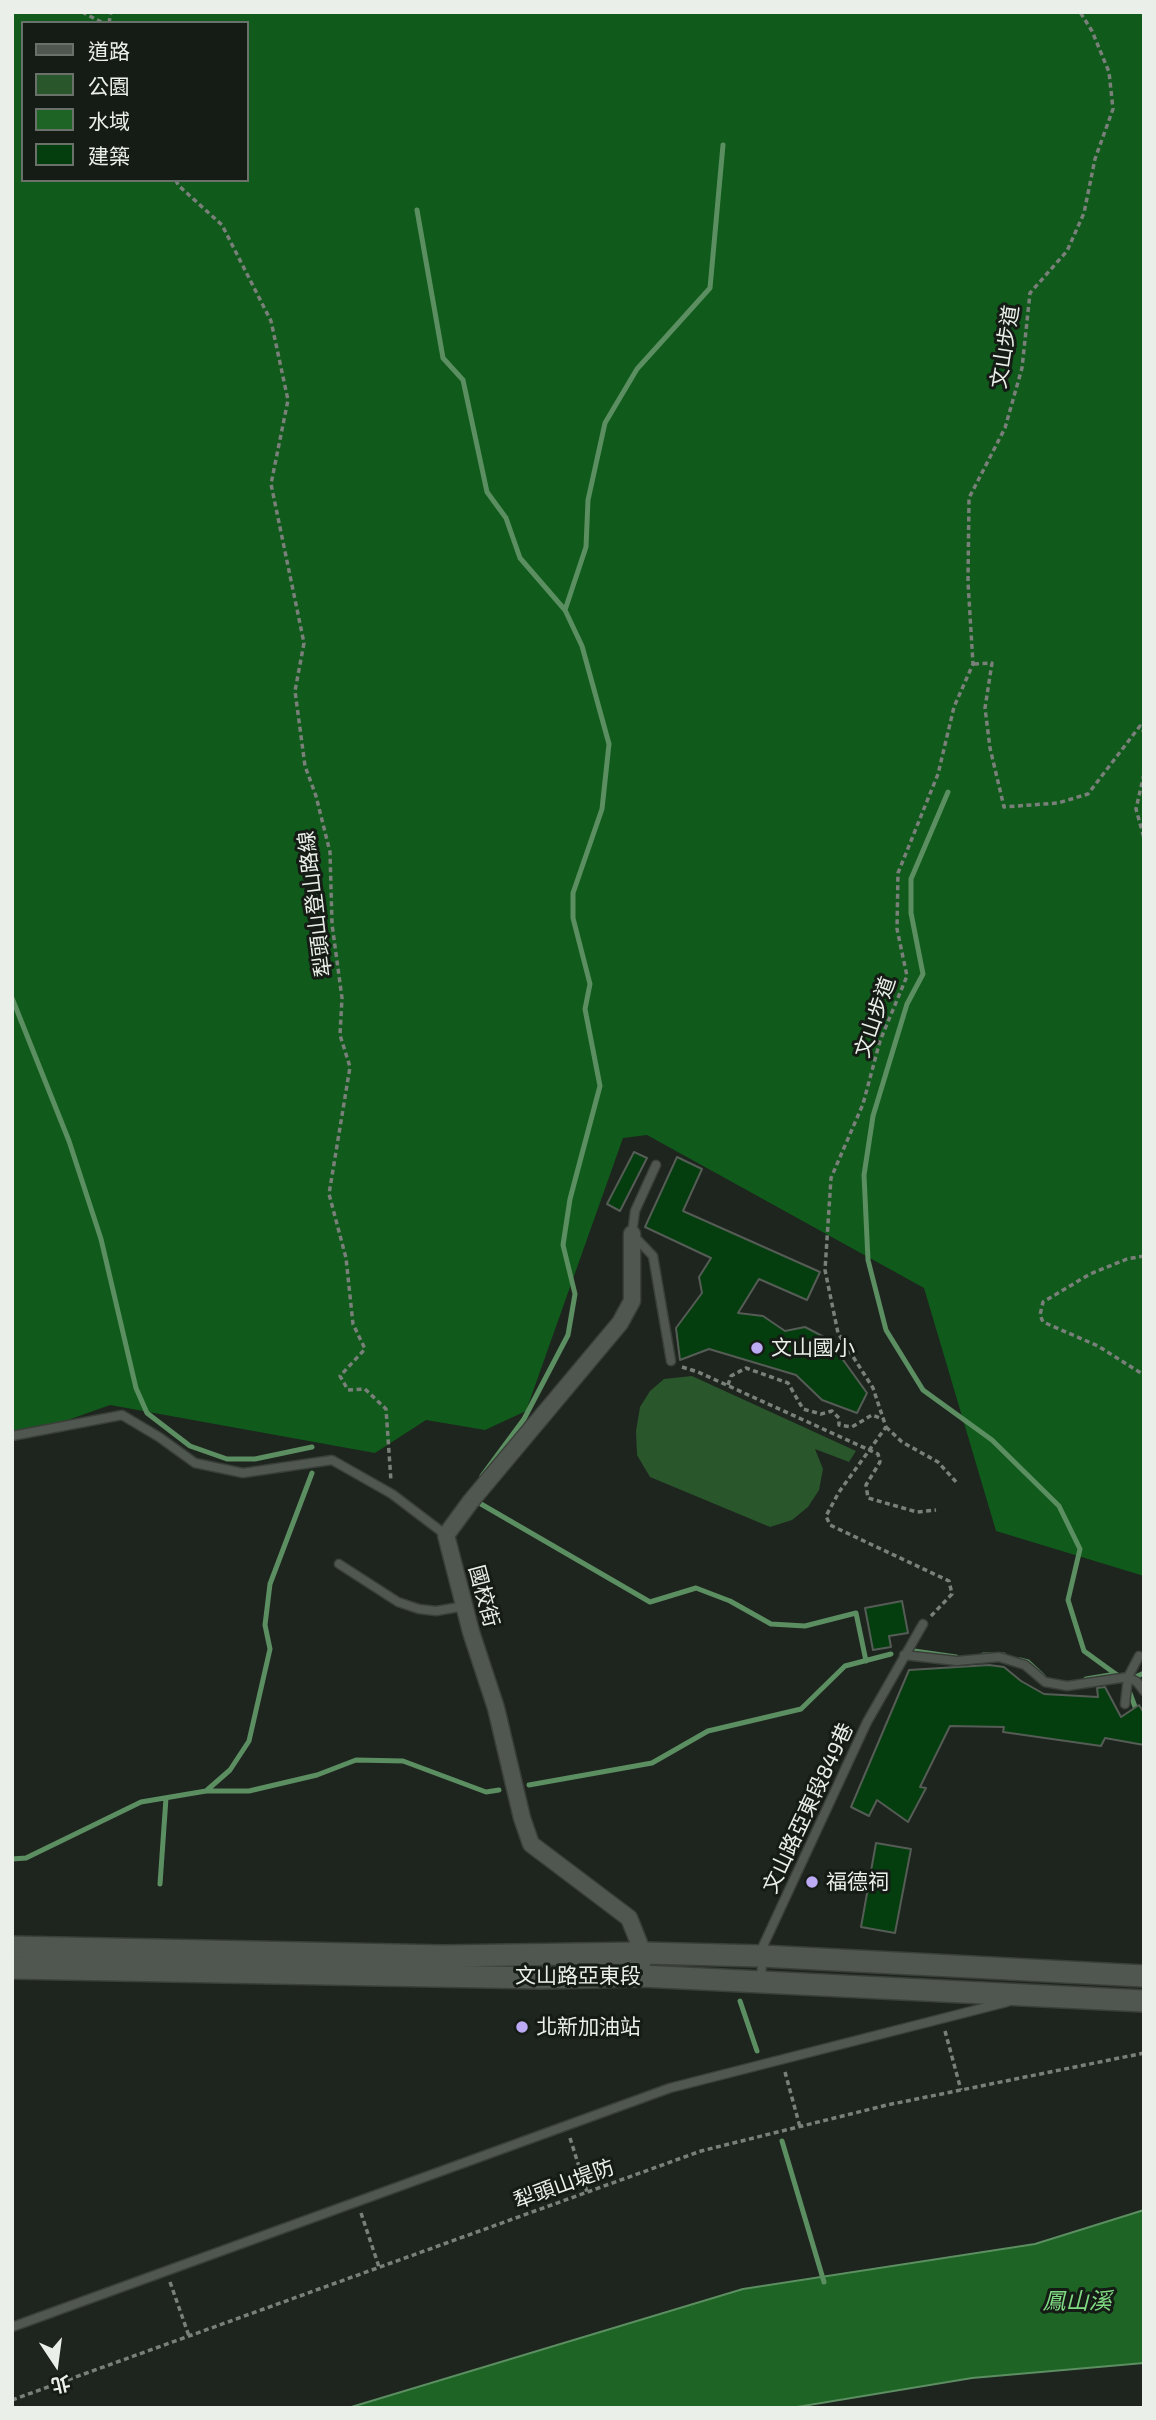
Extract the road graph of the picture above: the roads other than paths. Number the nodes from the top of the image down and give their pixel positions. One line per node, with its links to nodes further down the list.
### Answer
1 (656, 1165): 2 (lane)
2 (632, 1234): 3 (lane); 5 (street)
3 (671, 1361)
4 (12, 1436): 5 (lane)
5 (446, 1535): 7 (street, 國校街)
6 (339, 1564): 7 (lane)
7 (465, 1606): 15 (street, 國校街)
8 (923, 1624): 9 (lane, 文山路亞東段849巷)
9 (904, 1655): 11 (lane); 17 (lane, 文山路亞東段849巷)
10 (1139, 1656): 11 (lane)
11 (1128, 1677): 12 (lane); 13 (lane)
12 (1144, 1690)
13 (1125, 1704)
14 (12, 1947): 18 (main road, 文山路亞東段)
15 (643, 1953): 16 (main road, 文山路亞東段); 17 (main road, 文山路亞東段); 20 (street, 國校街)
16 (540, 1954): 18 (main road, 文山路亞東段); 22 (street)
17 (761, 1956): 21 (main road, 文山路亞東段); 23 (lane, 文山路亞東段849巷)
18 (462, 1966): 19 (main road, 文山路亞東段); 22 (main road, 文山路亞東段)
19 (12, 1968)
20 (641, 1976): 22 (main road, 文山路亞東段); 23 (main road, 文山路亞東段)
21 (1144, 1976)
22 (540, 1978)
23 (761, 1981): 24 (main road, 文山路亞東段)
24 (1033, 1995): 25 (main road, 文山路亞東段); 26 (lane)
25 (1143, 1997)
26 (12, 2327)

